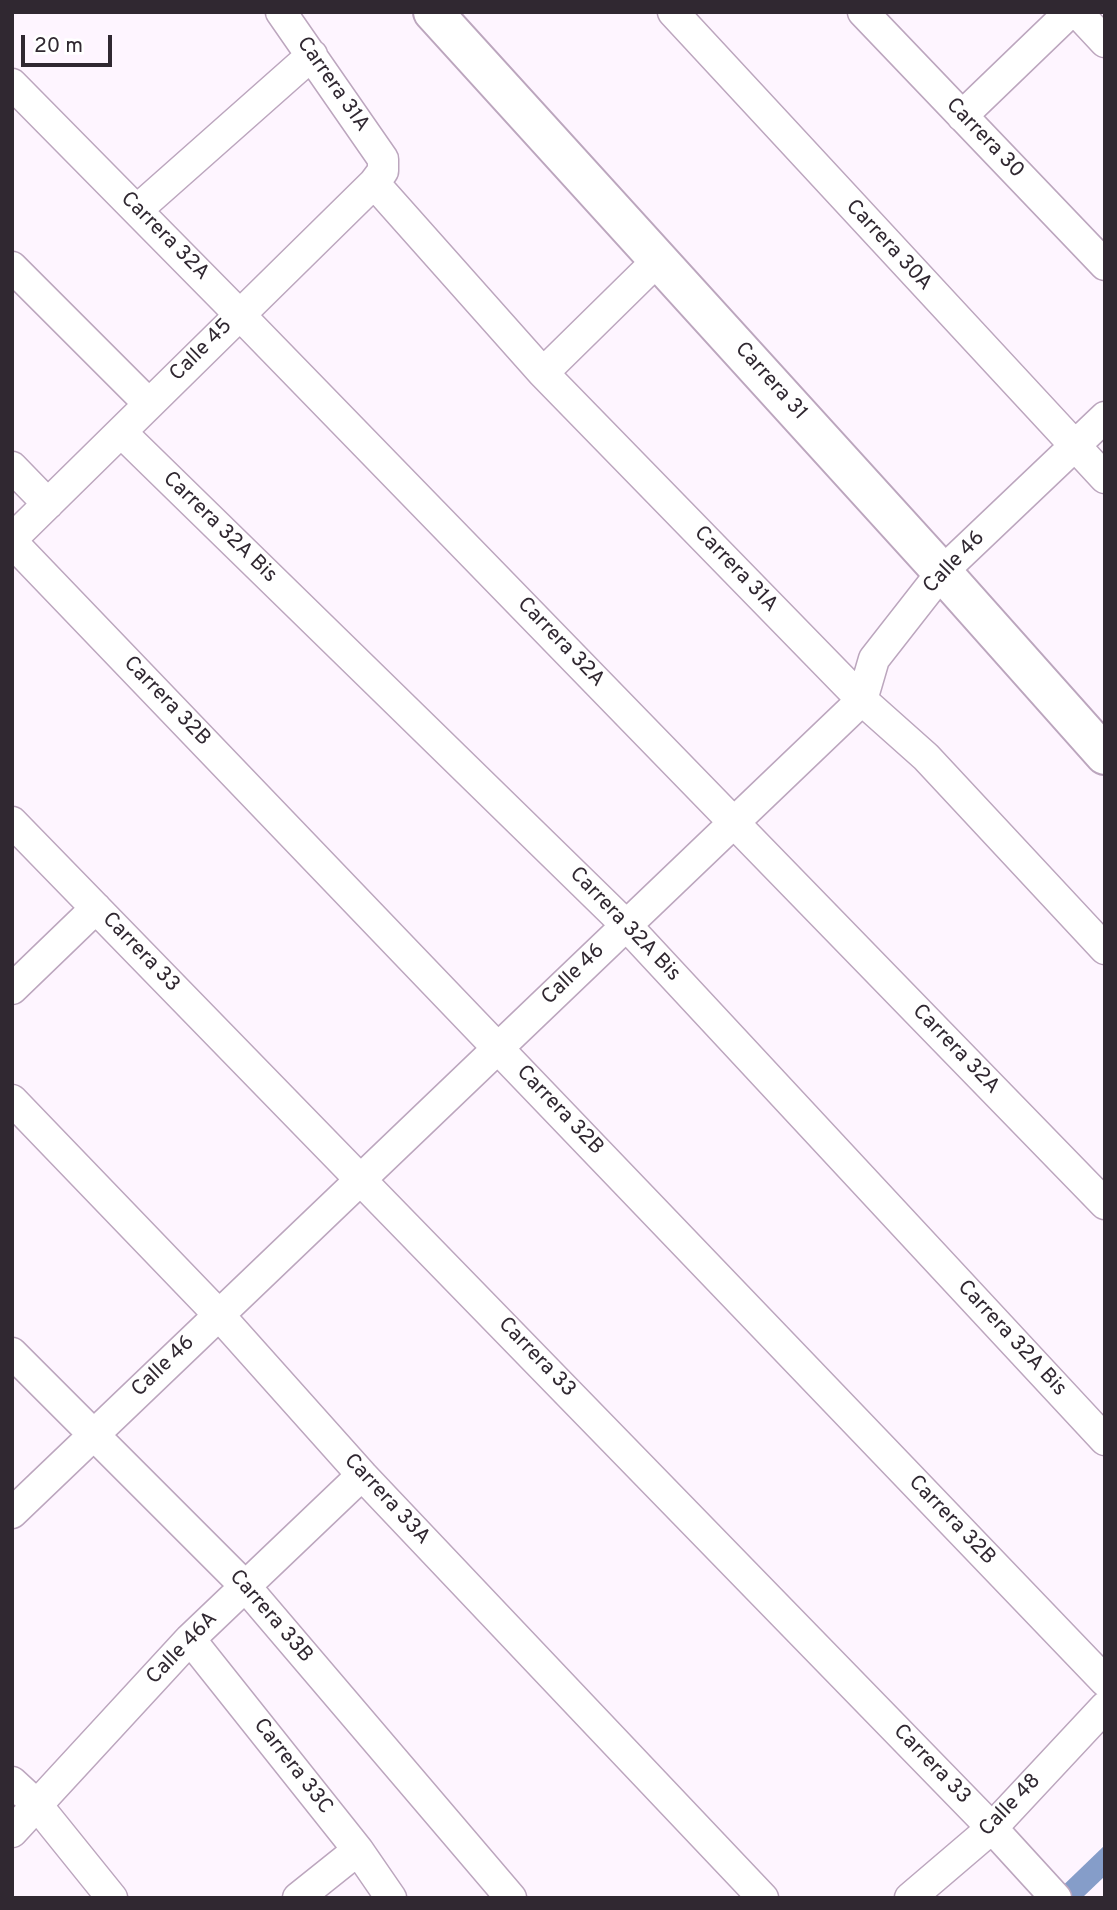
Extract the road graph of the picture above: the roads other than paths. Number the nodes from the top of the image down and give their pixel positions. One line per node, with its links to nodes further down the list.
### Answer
1 (281, 12): 8 (street, Carrera 31A)
2 (433, 12): 13 (street, Carrera 31)
3 (673, 12): 21 (street, Carrera 30A)
4 (863, 12): 10 (street, Carrera 30)
5 (1070, 12): 10 (street)
6 (1077, 12): 7 (street)
7 (1105, 42)
8 (312, 55): 11 (street, Carrera 31A); 12 (street)
9 (12, 84): 12 (street, Carrera 32A)
10 (962, 116): 14 (street, Carrera 30)
11 (379, 171): 16 (street, Calle 45); 17 (street, Carrera 31A)
12 (136, 210): 16 (street, Carrera 32A)
13 (658, 260): 17 (street); 26 (street, Carrera 31)
14 (1105, 265)
15 (12, 267): 18 (street)
16 (239, 314): 18 (street, Calle 45); 30 (street, Carrera 32A)
17 (543, 373): 27 (street, Carrera 31A)
18 (149, 404): 20 (street, Calle 45)
19 (1105, 417): 21 (street, Calle 46)
20 (121, 432): 24 (street, Calle 45); 32 (street, Carrera 32A Bis)
21 (1074, 446): 23 (street, Carrera 30A); 26 (street, Calle 46)
22 (12, 467): 24 (street)
23 (1105, 478)
24 (48, 504): 25 (street, Calle 45)
25 (12, 541): 35 (street, Carrera 32B)
26 (942, 572): 27 (street, Calle 46); 28 (street, Carrera 31)
27 (862, 701): 30 (street, Calle 46); 33 (street, Carrera 31A)
28 (1105, 755)
29 (12, 822): 31 (street, Carrera 33)
30 (734, 822): 32 (street, Calle 46); 38 (street, Carrera 32A)
31 (96, 908): 34 (street); 37 (street, Carrera 33)
32 (626, 925): 35 (street, Calle 46); 42 (street, Carrera 32A Bis)
33 (1105, 949)
34 (12, 989)
35 (498, 1048): 37 (street, Calle 46); 47 (street, Carrera 32B)
36 (12, 1100): 39 (street, Carrera 33A)
37 (361, 1179): 39 (street, Calle 46); 52 (street, Carrera 33)
38 (1105, 1204)
39 (219, 1315): 41 (street, Calle 46); 43 (street, Carrera 33A)
40 (12, 1353): 41 (street, Carrera 33B)
41 (94, 1434): 44 (street, Calle 46); 45 (street, Carrera 33B)
42 (1105, 1440)
43 (362, 1475): 45 (street, Calle 46A); 58 (street, Carrera 33A)
44 (12, 1513)
45 (245, 1586): 46 (street, Calle 46A); 57 (street, Carrera 33B)
46 (190, 1639): 50 (street, Calle 46A); 53 (street, Carrera 33C)
47 (1105, 1681)
48 (1105, 1707): 52 (street, Calle 48)
49 (12, 1782): 50 (street)
50 (37, 1805): 51 (street, Calle 46A); 54 (street)
51 (12, 1832)
52 (999, 1836): 59 (street, Calle 48); 60 (street, Carrera 33)
53 (358, 1850): 55 (street); 56 (street, Carrera 33C)
54 (113, 1898)
55 (298, 1898)
56 (391, 1898)
57 (511, 1898)
58 (763, 1898)
59 (910, 1898)
60 (1056, 1898)

